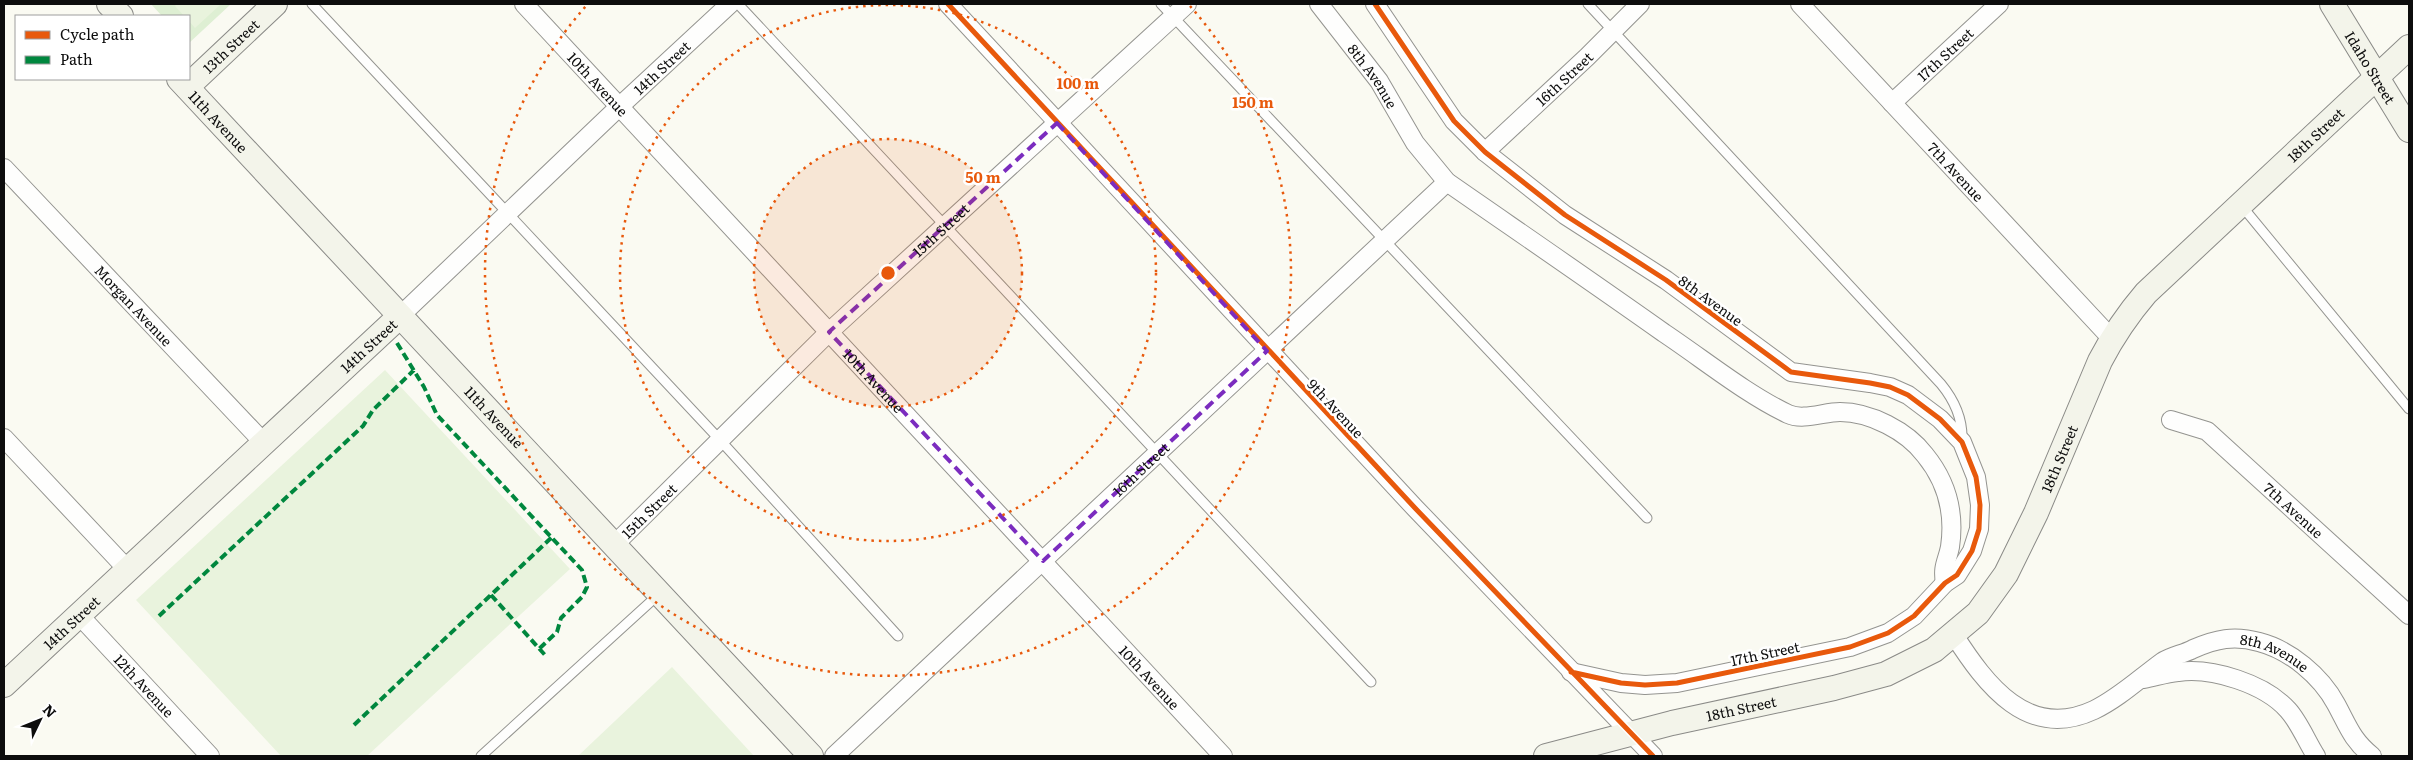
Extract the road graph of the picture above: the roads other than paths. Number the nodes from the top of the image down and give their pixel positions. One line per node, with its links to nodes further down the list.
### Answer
1 (109, 4): 17 (main road)
2 (275, 4): 20 (main road, 13th Street)
3 (312, 4): 31 (lane)
4 (524, 4): 24 (street, 10th Avenue)
5 (730, 4): 24 (street, 14th Street)
6 (738, 4): 32 (lane)
7 (948, 4): 25 (street, 9th Avenue)
8 (1187, 4): 16 (street, 15th Street)
9 (1318, 4): 29 (street, 8th Avenue)
10 (1375, 4): 27 (street, 8th Avenue)
11 (1588, 4): 18 (lane)
12 (1640, 4): 18 (street, 16th Street)
13 (1800, 4): 23 (street, 7th Avenue)
14 (1999, 4): 23 (street, 17th Street)
15 (2332, 4): 21 (main road, Idaho Street)
16 (1167, 10): 25 (street, 15th Street); 33 (lane)
17 (120, 15)
18 (1612, 30): 27 (street, 16th Street); 42 (lane)
19 (2409, 47): 21 (main road, 18th Street)
20 (190, 77)
21 (2377, 77): 26 (main road, Idaho Street); 30 (main road, 18th Street)
22 (183, 83): 34 (main road, 11th Avenue)
23 (1892, 103): 36 (street, 7th Avenue)
24 (620, 106): 31 (street, 14th Street); 35 (street, 10th Avenue)
25 (1057, 123): 32 (street, 15th Street); 37 (street, 9th Avenue)
26 (2409, 130)
27 (1485, 152): 42 (street, 8th Avenue)
28 (4, 168): 43 (street, Morgan Avenue)
29 (1447, 182): 33 (street, 16th Street); 49 (street, 8th Avenue)
30 (2241, 205): 36 (main road, 18th Street); 38 (lane)
31 (508, 213): 34 (street, 14th Street); 41 (lane)
32 (945, 225): 35 (street, 15th Street); 44 (lane)
33 (1384, 241): 37 (street, 16th Street); 45 (lane)
34 (400, 316): 43 (main road, 14th Street); 46 (main road, 11th Avenue)
35 (829, 332): 41 (street, 15th Street); 47 (street, 10th Avenue)
36 (2112, 339): 53 (main road, 18th Street)
37 (1267, 351): 44 (street, 16th Street); 55 (street, 9th Avenue)
38 (2409, 409)
39 (2171, 420): 52 (street, 7th Avenue)
40 (4, 438): 48 (street)
41 (720, 440): 46 (street, 15th Street); 54 (lane)
42 (1962, 442): 49 (street, 8th Avenue)
43 (264, 443): 48 (main road, 14th Street)
44 (1158, 453): 47 (street, 16th Street); 57 (lane)
45 (1647, 518)
46 (614, 545): 50 (main road, 11th Avenue)
47 (1043, 561): 63 (street, 16th Street); 64 (street, 10th Avenue)
48 (128, 570): 51 (main road, 14th Street)
49 (1945, 583): 55 (street, 17th Street)
50 (659, 594): 61 (lane); 62 (main road, 11th Avenue)
51 (79, 615): 58 (main road, 14th Street); 60 (street, 12th Avenue)
52 (2409, 615)
53 (1954, 635): 56 (street, 8th Avenue); 59 (main road, 18th Street)
54 (898, 636)
55 (1571, 672): 59 (street, 9th Avenue)
56 (2141, 680): 67 (street, 8th Avenue); 68 (street, 8th Avenue)
57 (1371, 682)
58 (4, 685)
59 (1631, 735): 65 (main road); 66 (street, 9th Avenue)
60 (210, 756)
61 (481, 756)
62 (811, 756)
63 (834, 756)
64 (1224, 756)
65 (1546, 756)
66 (1653, 756)
67 (2316, 756)
68 (2372, 756)

